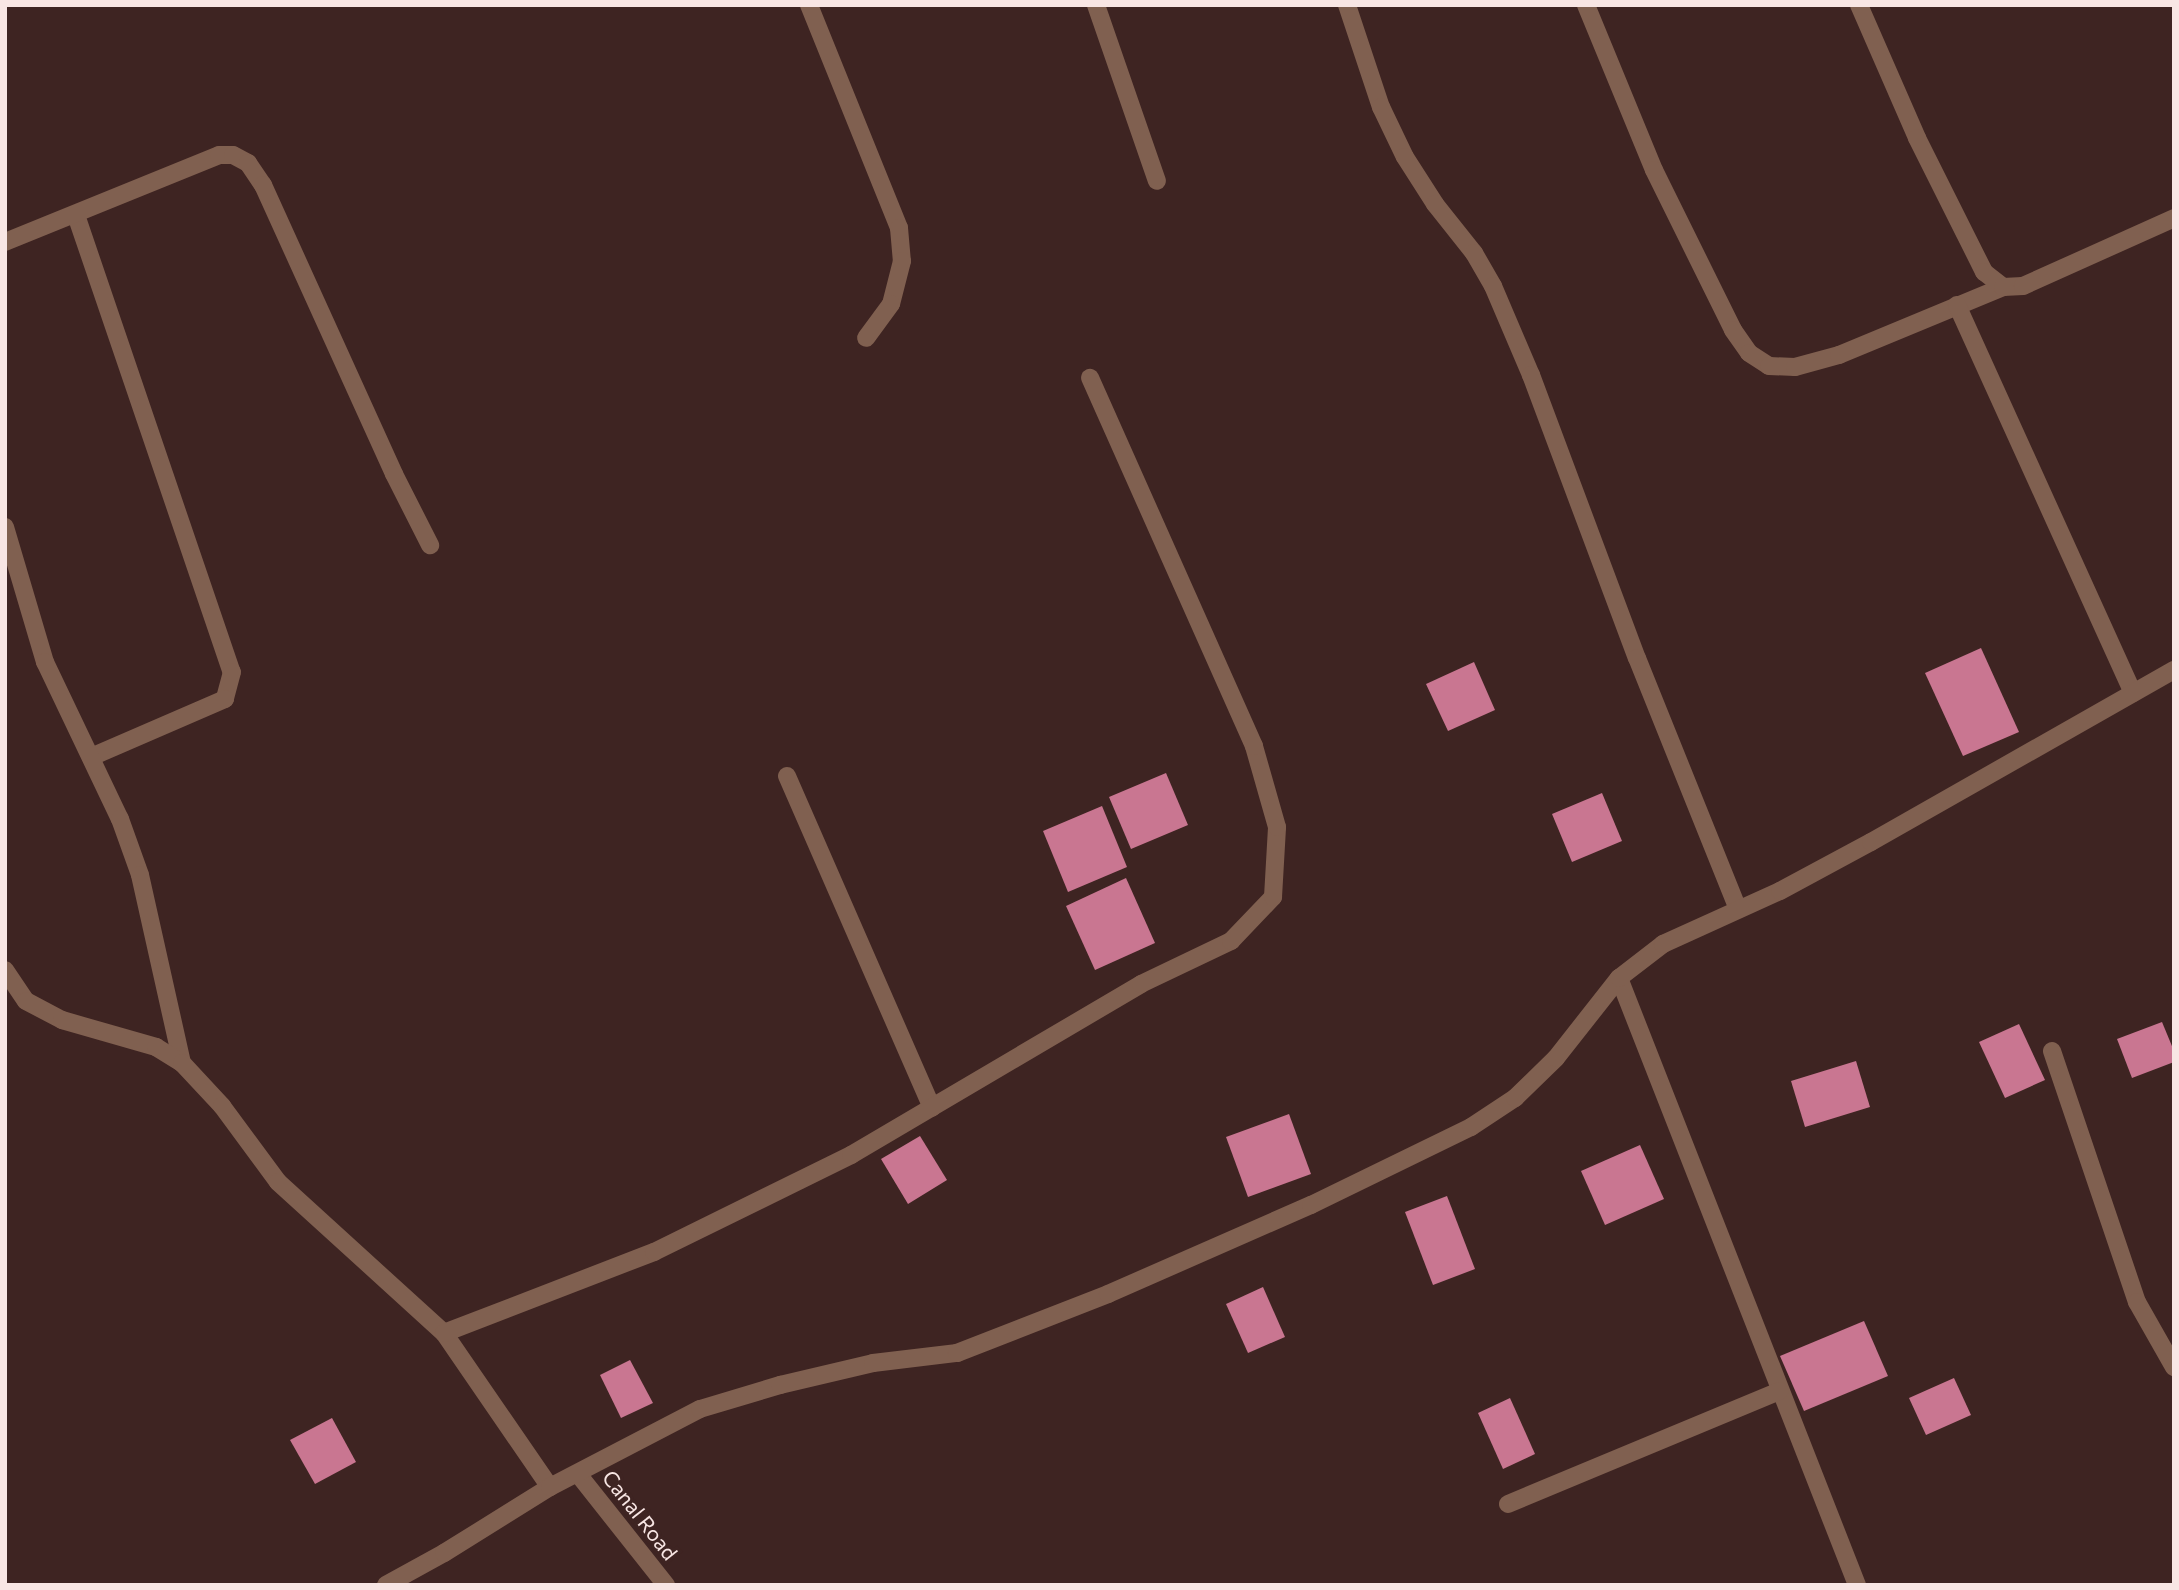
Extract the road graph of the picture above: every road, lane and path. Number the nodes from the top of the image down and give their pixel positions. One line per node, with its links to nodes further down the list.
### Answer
1 (809, 5): 12 (street)
2 (1096, 5): 6 (street)
3 (1347, 5): 20 (street)
4 (1586, 5): 11 (street)
5 (1858, 5): 10 (street)
6 (1157, 181)
7 (76, 215): 9 (street); 15 (street); 18 (street)
8 (2174, 218): 10 (street)
9 (5, 242)
10 (2003, 287): 11 (street)
11 (1957, 305): 17 (street)
12 (866, 338)
13 (1090, 377): 25 (street)
14 (5, 527): 18 (street)
15 (430, 545)
16 (2174, 670): 17 (street)
17 (2133, 693): 20 (street)
18 (91, 757): 24 (street)
19 (787, 776): 25 (street)
20 (1738, 909): 22 (street)
21 (5, 970): 24 (street)
22 (1619, 978): 28 (street); 29 (street)
23 (2052, 1051): 27 (street)
24 (182, 1063): 26 (street)
25 (932, 1108): 26 (street)
26 (444, 1334): 30 (street)
27 (2174, 1367)
28 (1779, 1391): 31 (street); 34 (street)
29 (579, 1474): 30 (street); 33 (street, Canal Road)
30 (550, 1487): 32 (street)
31 (1508, 1504)
32 (397, 1582)
33 (666, 1585)
34 (1857, 1585)

